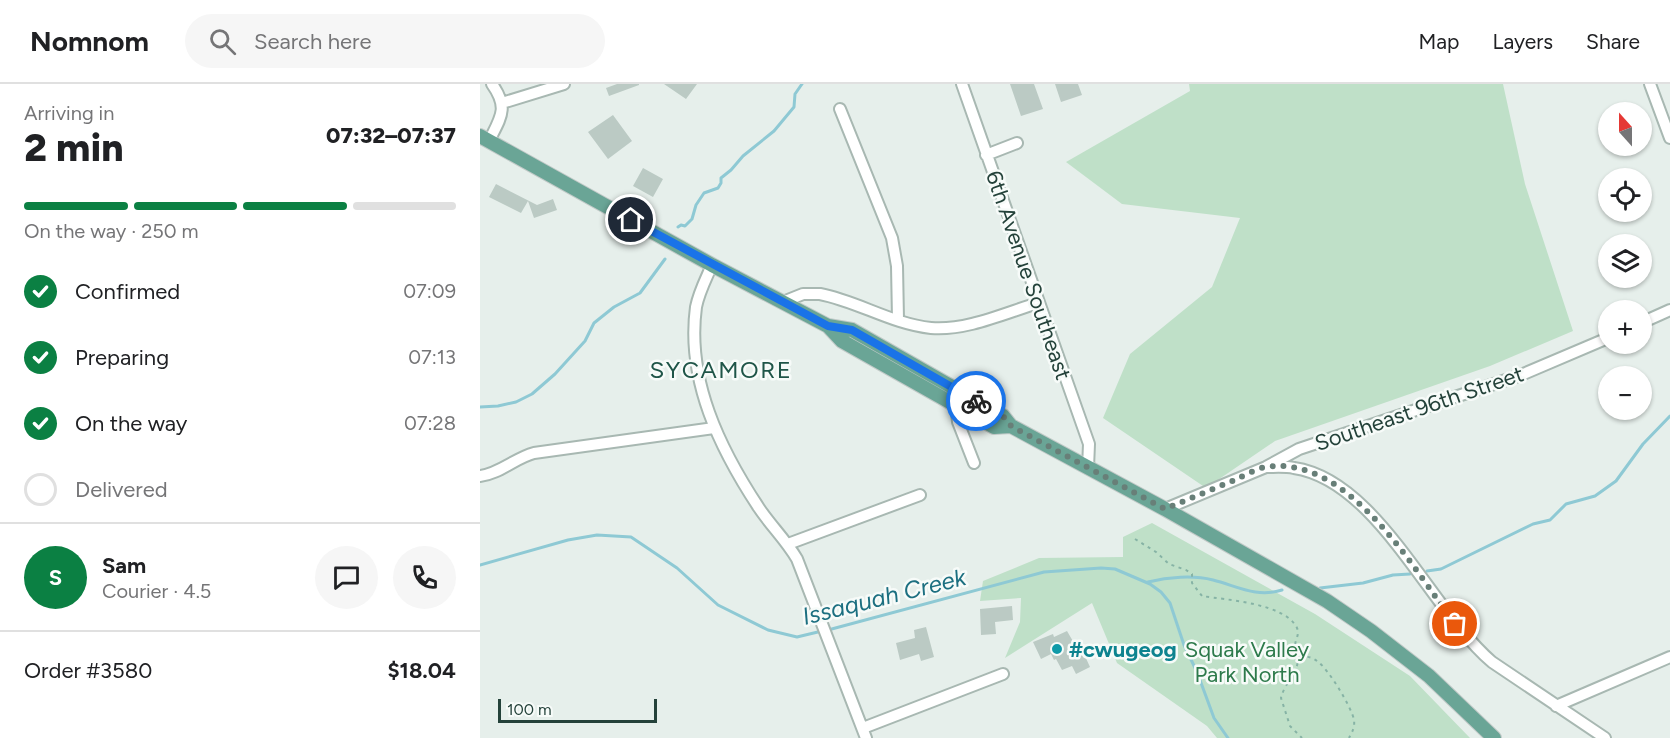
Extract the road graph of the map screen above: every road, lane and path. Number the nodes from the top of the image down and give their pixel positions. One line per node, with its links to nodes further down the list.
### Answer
1 (492, 84): 5 (street)
2 (564, 84): 5 (street)
3 (962, 84): 10 (street, 6th Avenue Southeast)
4 (1650, 84): 8 (street)
5 (502, 103): 7 (street)
6 (840, 109): 16 (street)
7 (484, 138): 11 (main road)
8 (1670, 138)
9 (1017, 143): 10 (street)
10 (986, 155): 13 (street, 6th Avenue Southeast)
11 (712, 265): 12 (main road); 21 (street)
12 (783, 302): 16 (street); 18 (main road)
13 (1038, 303): 16 (street); 24 (street, 6th Avenue Southeast)
14 (1670, 310): 15 (street)
15 (1652, 318)
16 (898, 319)
17 (1598, 342): 23 (street, Southeast 96th Street)
18 (922, 377): 19 (main road); 20 (main road)
19 (956, 405): 20 (main road); 22 (street)
20 (1011, 426): 24 (main road)
21 (714, 428): 25 (street); 29 (street)
22 (974, 463)
23 (1266, 467): 27 (street, Southeast 96th Street); 33 (street)
24 (1088, 468): 27 (main road)
25 (480, 476)
26 (920, 495): 29 (street)
27 (1165, 509): 37 (main road)
28 (1135, 539): 31 (path)
29 (788, 544): 34 (street)
30 (1670, 657): 33 (street)
31 (1299, 658): 35 (path); 36 (path)
32 (1003, 674): 34 (street)
33 (1556, 706): 38 (street)
34 (865, 733)
35 (1302, 738)
36 (1349, 738)
37 (1494, 738)
38 (1605, 738)

